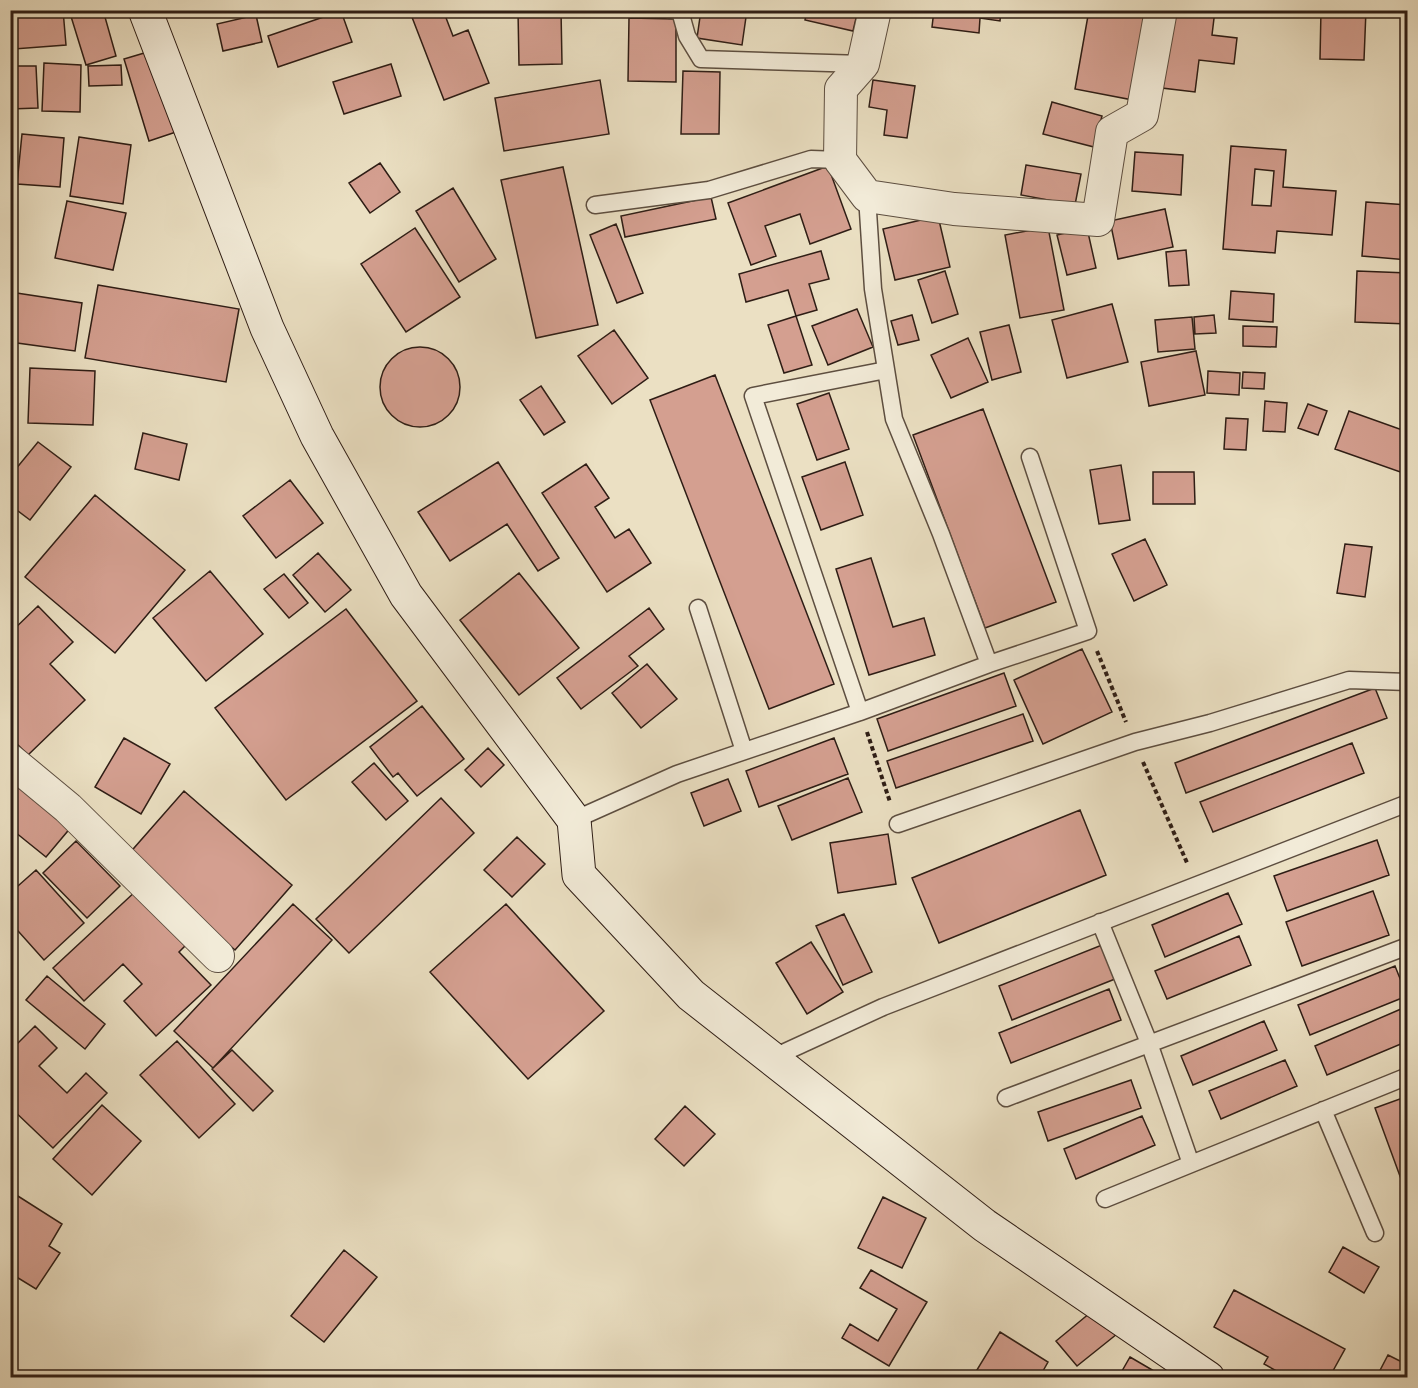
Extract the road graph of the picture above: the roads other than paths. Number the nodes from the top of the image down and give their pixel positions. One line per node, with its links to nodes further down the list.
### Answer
1 (145, 10): 18 (street)
2 (670, 10): 5 (lane)
3 (875, 10): 5 (street)
4 (1161, 10): 7 (street)
5 (863, 64): 6 (street)
6 (840, 160): 7 (street); 8 (lane)
7 (867, 196): 9 (lane)
8 (595, 205)
9 (886, 370): 12 (lane); 14 (lane)
10 (1030, 457): 12 (lane)
11 (698, 608): 15 (lane)
12 (989, 664): 14 (lane)
13 (1407, 682): 19 (lane)
14 (860, 712): 15 (lane)
15 (744, 751): 18 (lane)
16 (10, 760): 22 (street)
17 (1407, 803): 20 (lane)
18 (574, 820): 24 (street)
19 (898, 824)
20 (1100, 922): 23 (lane); 24 (lane)
21 (1407, 946): 23 (lane)
22 (218, 956)
23 (1149, 1042): 26 (lane); 28 (lane)
24 (772, 1058): 31 (street)
25 (1407, 1076): 27 (lane)
26 (1006, 1098)
27 (1323, 1110): 28 (lane); 30 (lane)
28 (1191, 1164): 29 (lane)
29 (1105, 1199)
30 (1376, 1233)
31 (1208, 1377)

